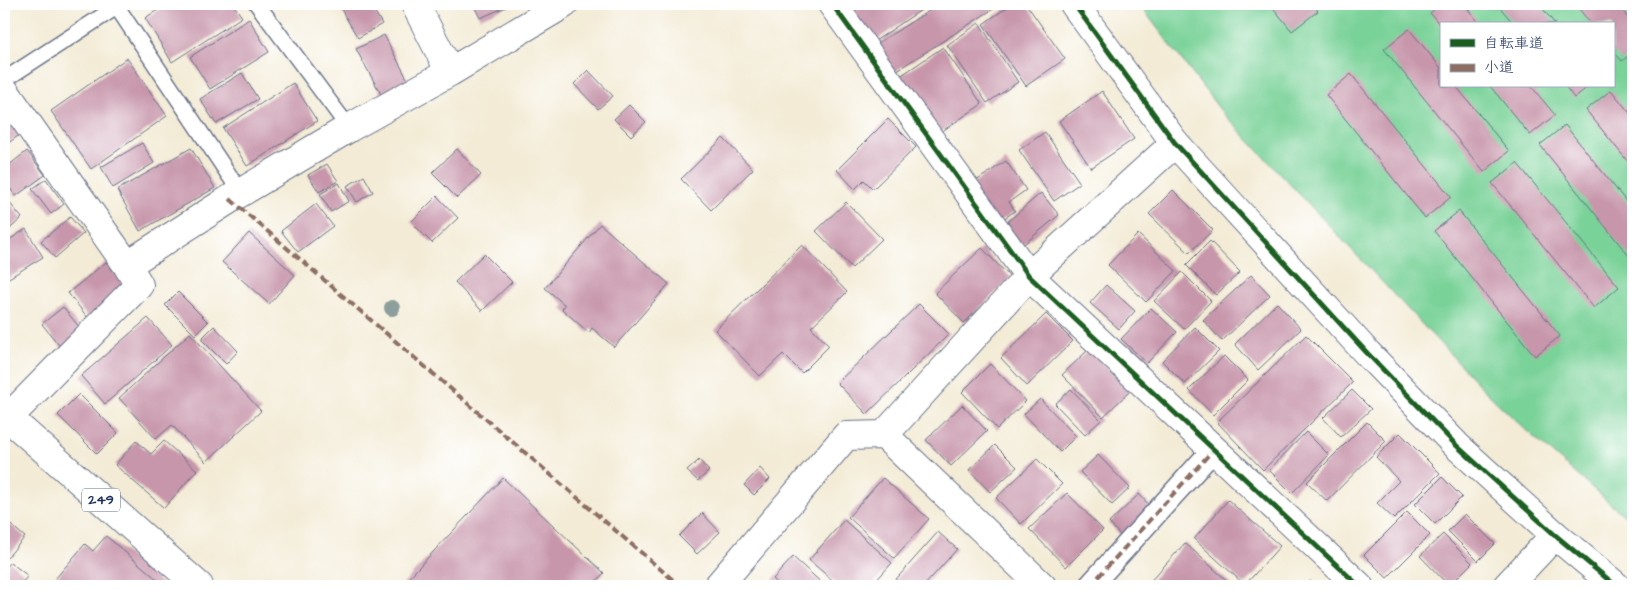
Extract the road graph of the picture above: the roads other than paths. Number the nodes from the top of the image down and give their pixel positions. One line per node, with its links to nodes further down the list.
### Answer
1 (117, 4): 8 (lane); 12 (lane)
2 (257, 4): 10 (lane)
3 (415, 4): 7 (main road)
4 (564, 4): 7 (main road)
5 (832, 4): 14 (main road)
6 (1074, 4): 11 (main road)
7 (450, 72): 10 (main road)
8 (4, 80)
9 (4, 90): 13 (main road)
10 (349, 128): 12 (main road)
11 (1176, 143): 14 (main road); 18 (main road)
12 (242, 193): 13 (main road)
13 (127, 266): 15 (main road)
14 (1029, 276): 16 (main road); 17 (main road)
15 (5, 418): 19 (main road, 249)
16 (884, 435): 20 (main road); 21 (main road)
17 (1214, 449): 22 (street); 23 (main road)
18 (1555, 535): 24 (main road); 25 (main road)
19 (199, 586)
20 (718, 586)
21 (1042, 586)
22 (1090, 586)
23 (1359, 586)
24 (1507, 586)
25 (1616, 586)

